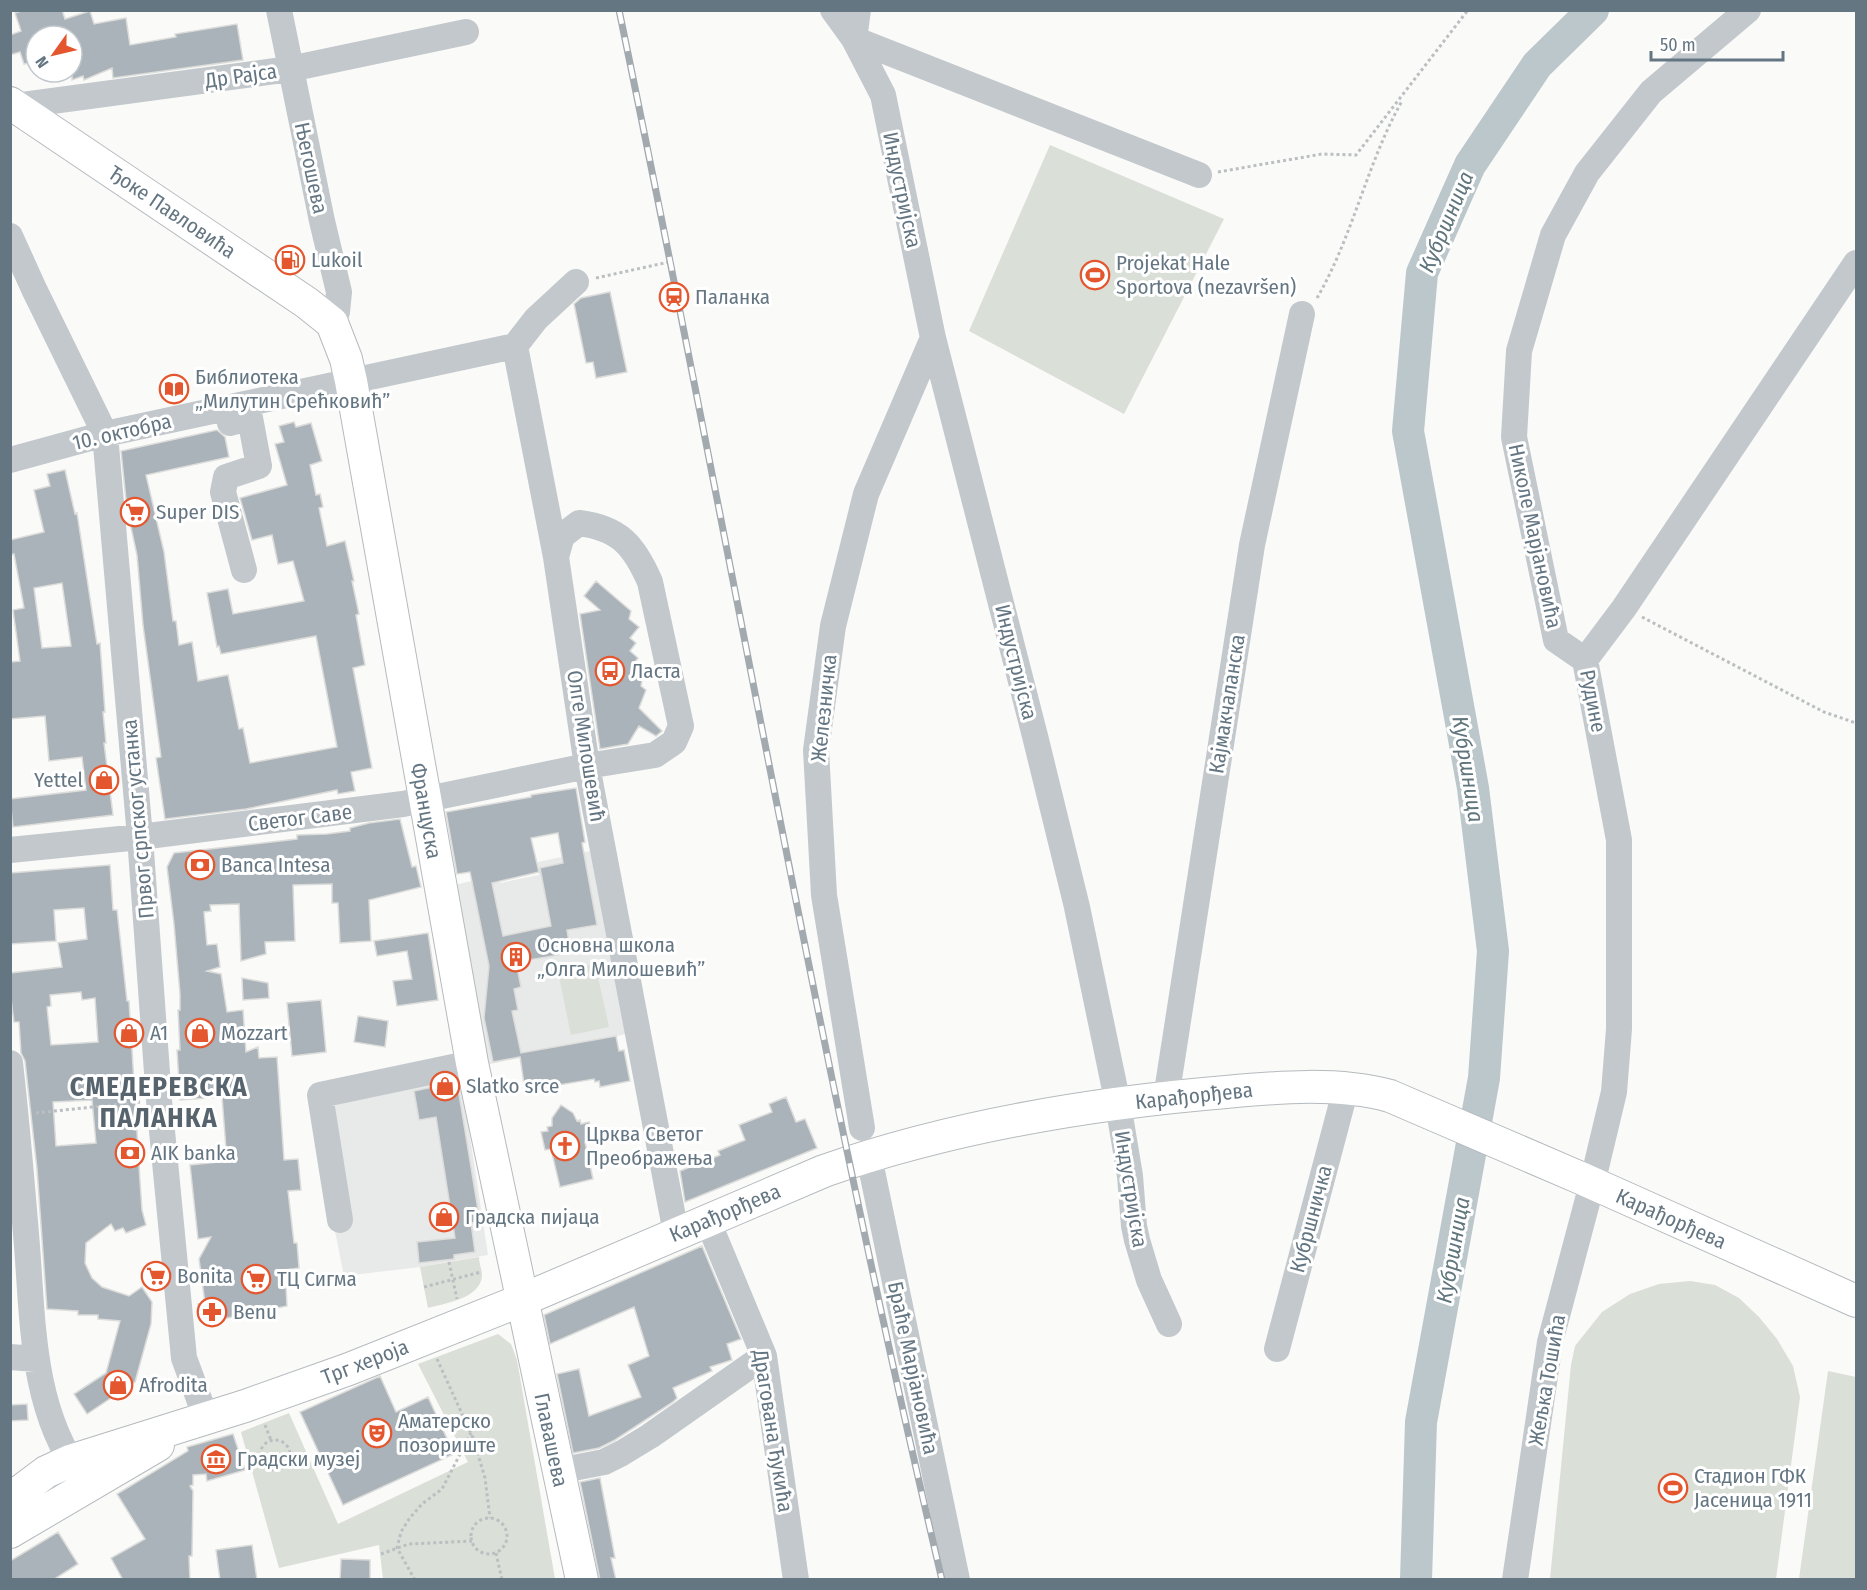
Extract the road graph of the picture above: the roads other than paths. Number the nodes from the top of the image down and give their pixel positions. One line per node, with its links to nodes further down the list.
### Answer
1 (279, 10): 7 (street, Његошева)
2 (833, 10): 6 (street, Индустријска)
3 (858, 10): 6 (street)
4 (1748, 10): 23 (street, Николе Марјановића)
5 (466, 32): 7 (street, Др Рајса)
6 (854, 39): 9 (street); 15 (street, Индустријска)
7 (290, 69): 8 (street, Др Рајса); 14 (street, Његошева)
8 (13, 104): 14 (main road, Ђоке Павловића)
9 (1199, 175)
10 (10, 237): 19 (street, Првог српског устанка)
11 (1857, 263): 23 (street, Рудине)
12 (576, 282): 16 (street)
13 (1302, 314): 31 (street, Кајмакчаланска)
14 (332, 323): 17 (main road, Француска)
15 (933, 338): 32 (street, Индустријска); 33 (street, Железничка)
16 (515, 346): 17 (street, 10. октобра); 21 (street, Олге Милошевић)
17 (351, 381): 18 (street, 10. октобра); 25 (main road, Француска)
18 (228, 408): 19 (street, 10. октобра); 22 (street)
19 (105, 435): 20 (street, 10. октобра); 26 (street, Првог српског устанка)
20 (10, 460)
21 (556, 556): 24 (street, Олге Милошевић); 24 (street, Светог Саве)
22 (244, 570)
23 (1585, 660): 34 (street, Рудине)
24 (587, 766): 25 (street, Светог Саве); 37 (street, Олге Милошевић)
25 (424, 799): 26 (street, Светог Саве); 29 (main road, Француска)
26 (140, 837): 27 (street, Светог Саве); 45 (street, Првог српског устанка)
27 (10, 850)
28 (10, 1063): 44 (street)
29 (472, 1063): 36 (street); 38 (main road, Француска)
30 (1346, 1088): 31 (main road, Карађорђева); 34 (main road, Карађорђева); 41 (street, Кубршничка)
31 (1166, 1098): 32 (main road, Карађорђева)
32 (1118, 1104): 33 (main road, Карађорђева); 40 (street, Индустријска)
33 (865, 1142): 35 (main road, Карађорђева); 53 (street, Браће Марјановића)
34 (1587, 1181): 39 (main road, Карађорђева); 54 (street, Жељка Тошића)
35 (707, 1219): 37 (main road, Карађорђева); 42 (street, Драгована Ђукића)
36 (340, 1220)
37 (676, 1233): 38 (main road, Карађорђева)
38 (522, 1300): 45 (main road, Трг хероја); 47 (main road, Главашева)
39 (1857, 1301)
40 (1169, 1324)
41 (1277, 1349)
42 (764, 1356): 47 (street); 52 (street, Драгована Ђукића)
43 (10, 1357): 44 (street)
44 (36, 1359): 46 (street)
45 (206, 1418): 46 (main road, Трг хероја); 48 (main road, Трг хероја)
46 (70, 1461): 48 (street); 49 (main road, Трг хероја)
47 (558, 1471): 51 (main road, Главашева)
48 (89, 1488): 50 (main road, Трг хероја)
49 (10, 1499)
50 (10, 1532)
51 (582, 1580)
52 (796, 1580)
53 (957, 1580)
54 (1515, 1580)

